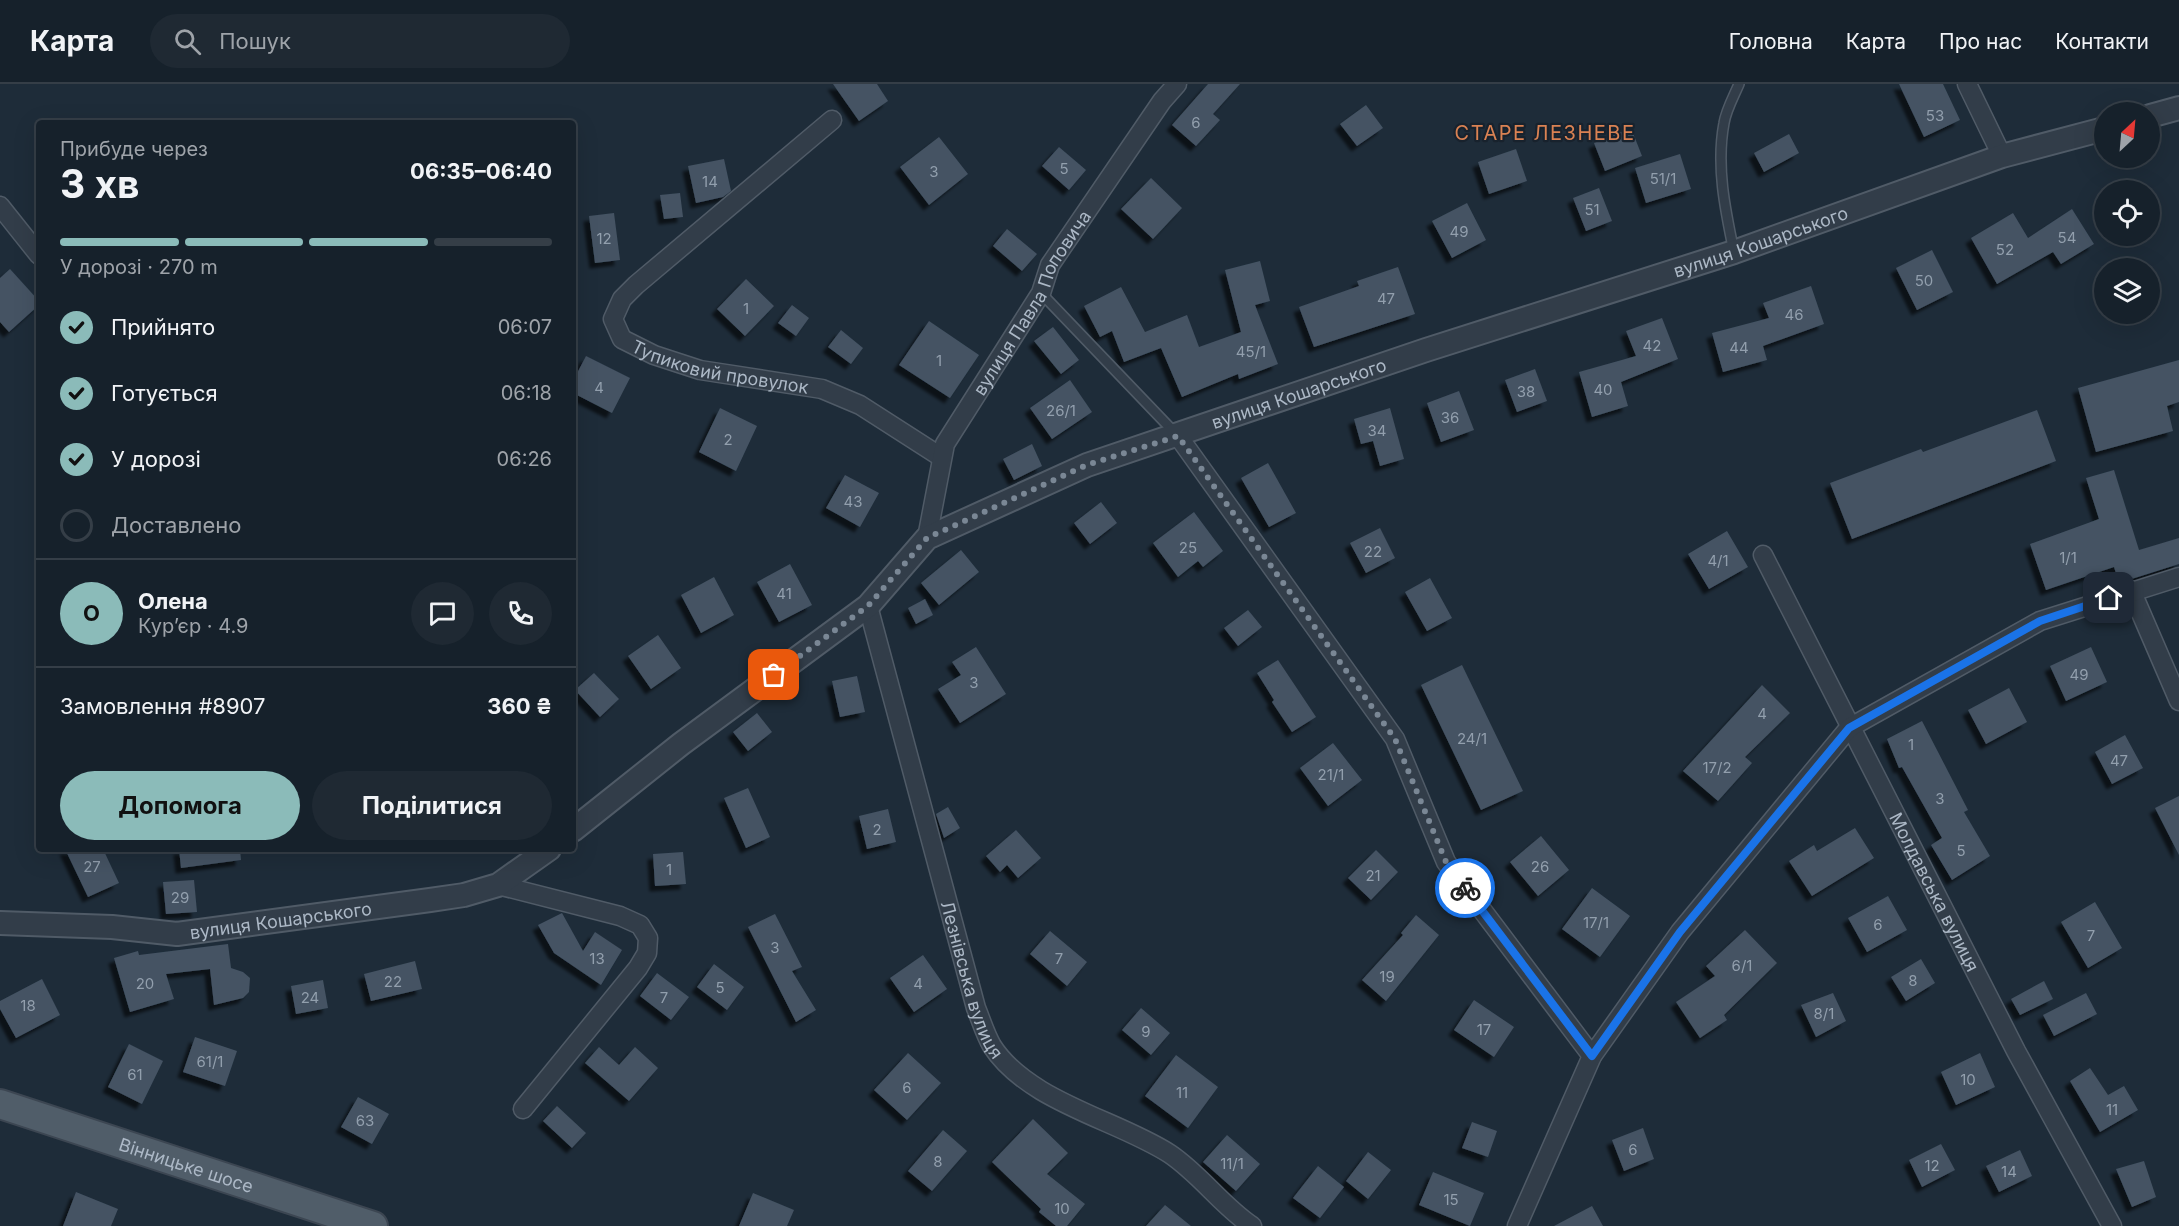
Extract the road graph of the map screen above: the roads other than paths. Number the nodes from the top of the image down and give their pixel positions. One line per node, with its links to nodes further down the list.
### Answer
1 (1177, 84): 12 (street, вулиця Павла Поповича)
2 (1739, 84): 11 (lane)
3 (1967, 84): 8 (street)
4 (2179, 108): 5 (street)
5 (2160, 113)
6 (832, 120): 14 (street, Тупиковий провулок)
7 (2094, 132): 8 (street, вулиця Кошарського)
8 (2002, 156): 11 (street, вулиця Кошарського)
9 (0, 206): 10 (street)
10 (36, 251)
11 (1734, 252): 13 (street, вулиця Кошарського)
12 (1041, 293): 13 (lane); 14 (street, вулиця Павла Поповича)
13 (1178, 436): 15 (street, вулиця Кошарського); 26 (street)
14 (941, 457): 15 (street, вулиця Павла Поповича)
15 (927, 538): 19 (street, вулиця Кошарського)
16 (1763, 555): 21 (street, Молдавська вулиця)
17 (2179, 577): 18 (street)
18 (2131, 590): 20 (street); 21 (street)
19 (868, 606): 22 (street, вулиця Кошарського); 30 (street, Лезнівська вулиця)
20 (2179, 701)
21 (1849, 728): 26 (street); 32 (street, Молдавська вулиця)
22 (576, 828)
23 (545, 852): 24 (street, вулиця Кошарського)
24 (498, 885): 25 (street, вулиця Кошарського); 28 (street)
25 (0, 923)
26 (1592, 1056): 31 (street)
27 (0, 1104): 29 (main road, Вінницьке шосе)
28 (524, 1108)
29 (354, 1223)
30 (1252, 1226)
31 (1518, 1226)
32 (2112, 1226)

